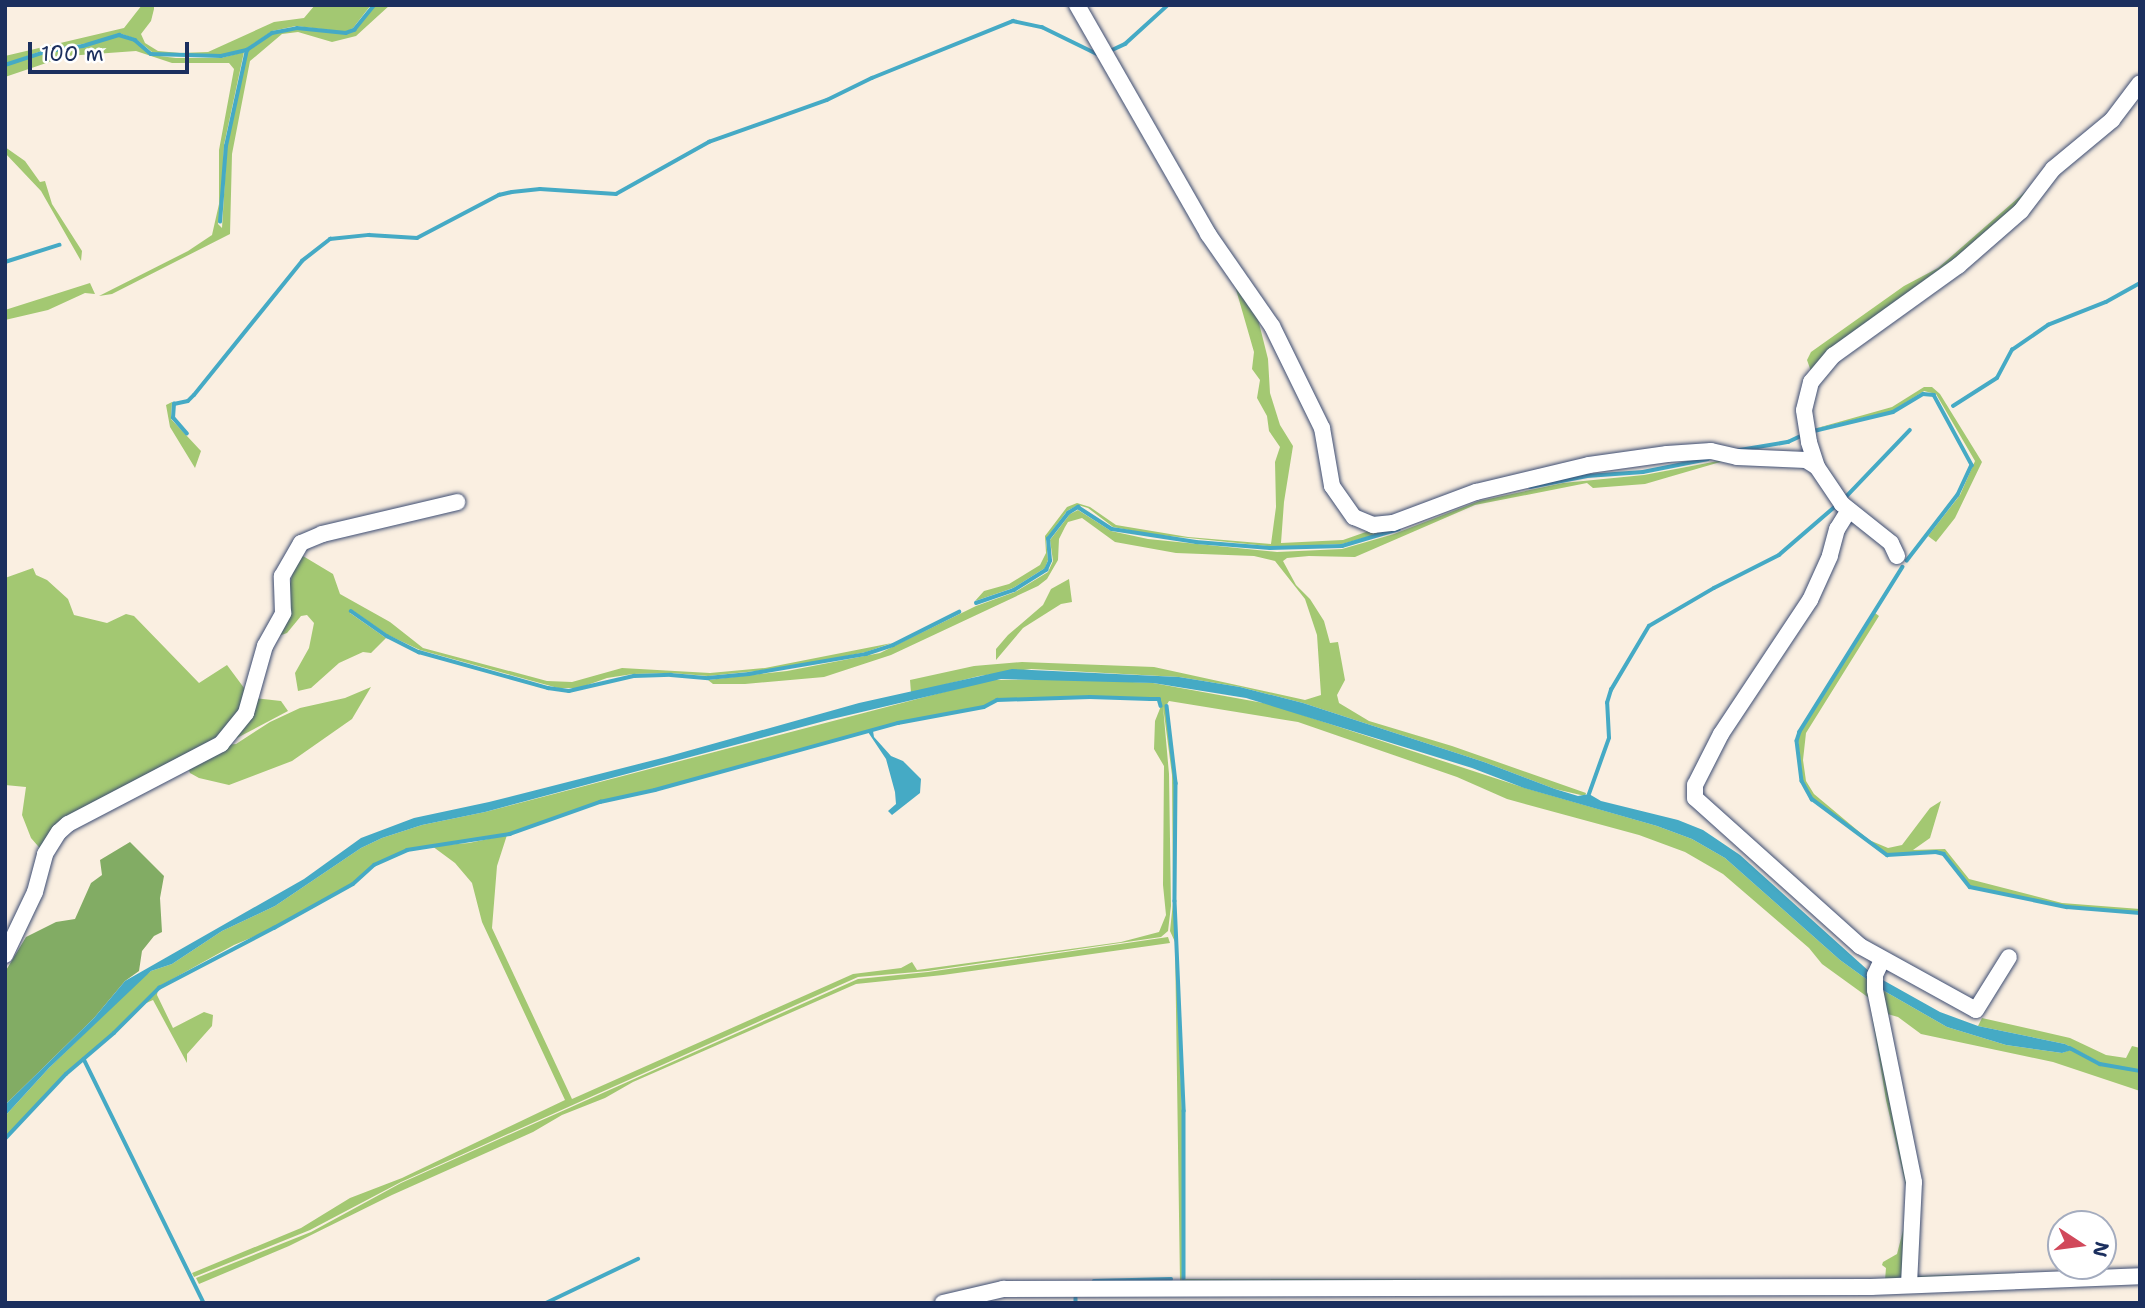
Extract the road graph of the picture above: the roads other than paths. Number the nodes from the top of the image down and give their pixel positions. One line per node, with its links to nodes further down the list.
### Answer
1 (1077, 5): 3 (street)
2 (2140, 83): 3 (street)
3 (1817, 467): 5 (street)
4 (457, 502): 7 (street)
5 (1849, 510): 6 (street); 9 (street)
6 (1897, 556)
7 (5, 955)
8 (2009, 957): 9 (street)
9 (1882, 960): 11 (street)
10 (2140, 1276): 11 (street)
11 (1909, 1284): 12 (street)
12 (1871, 1295): 13 (street)
13 (1036, 1296): 14 (street)
14 (943, 1303)

